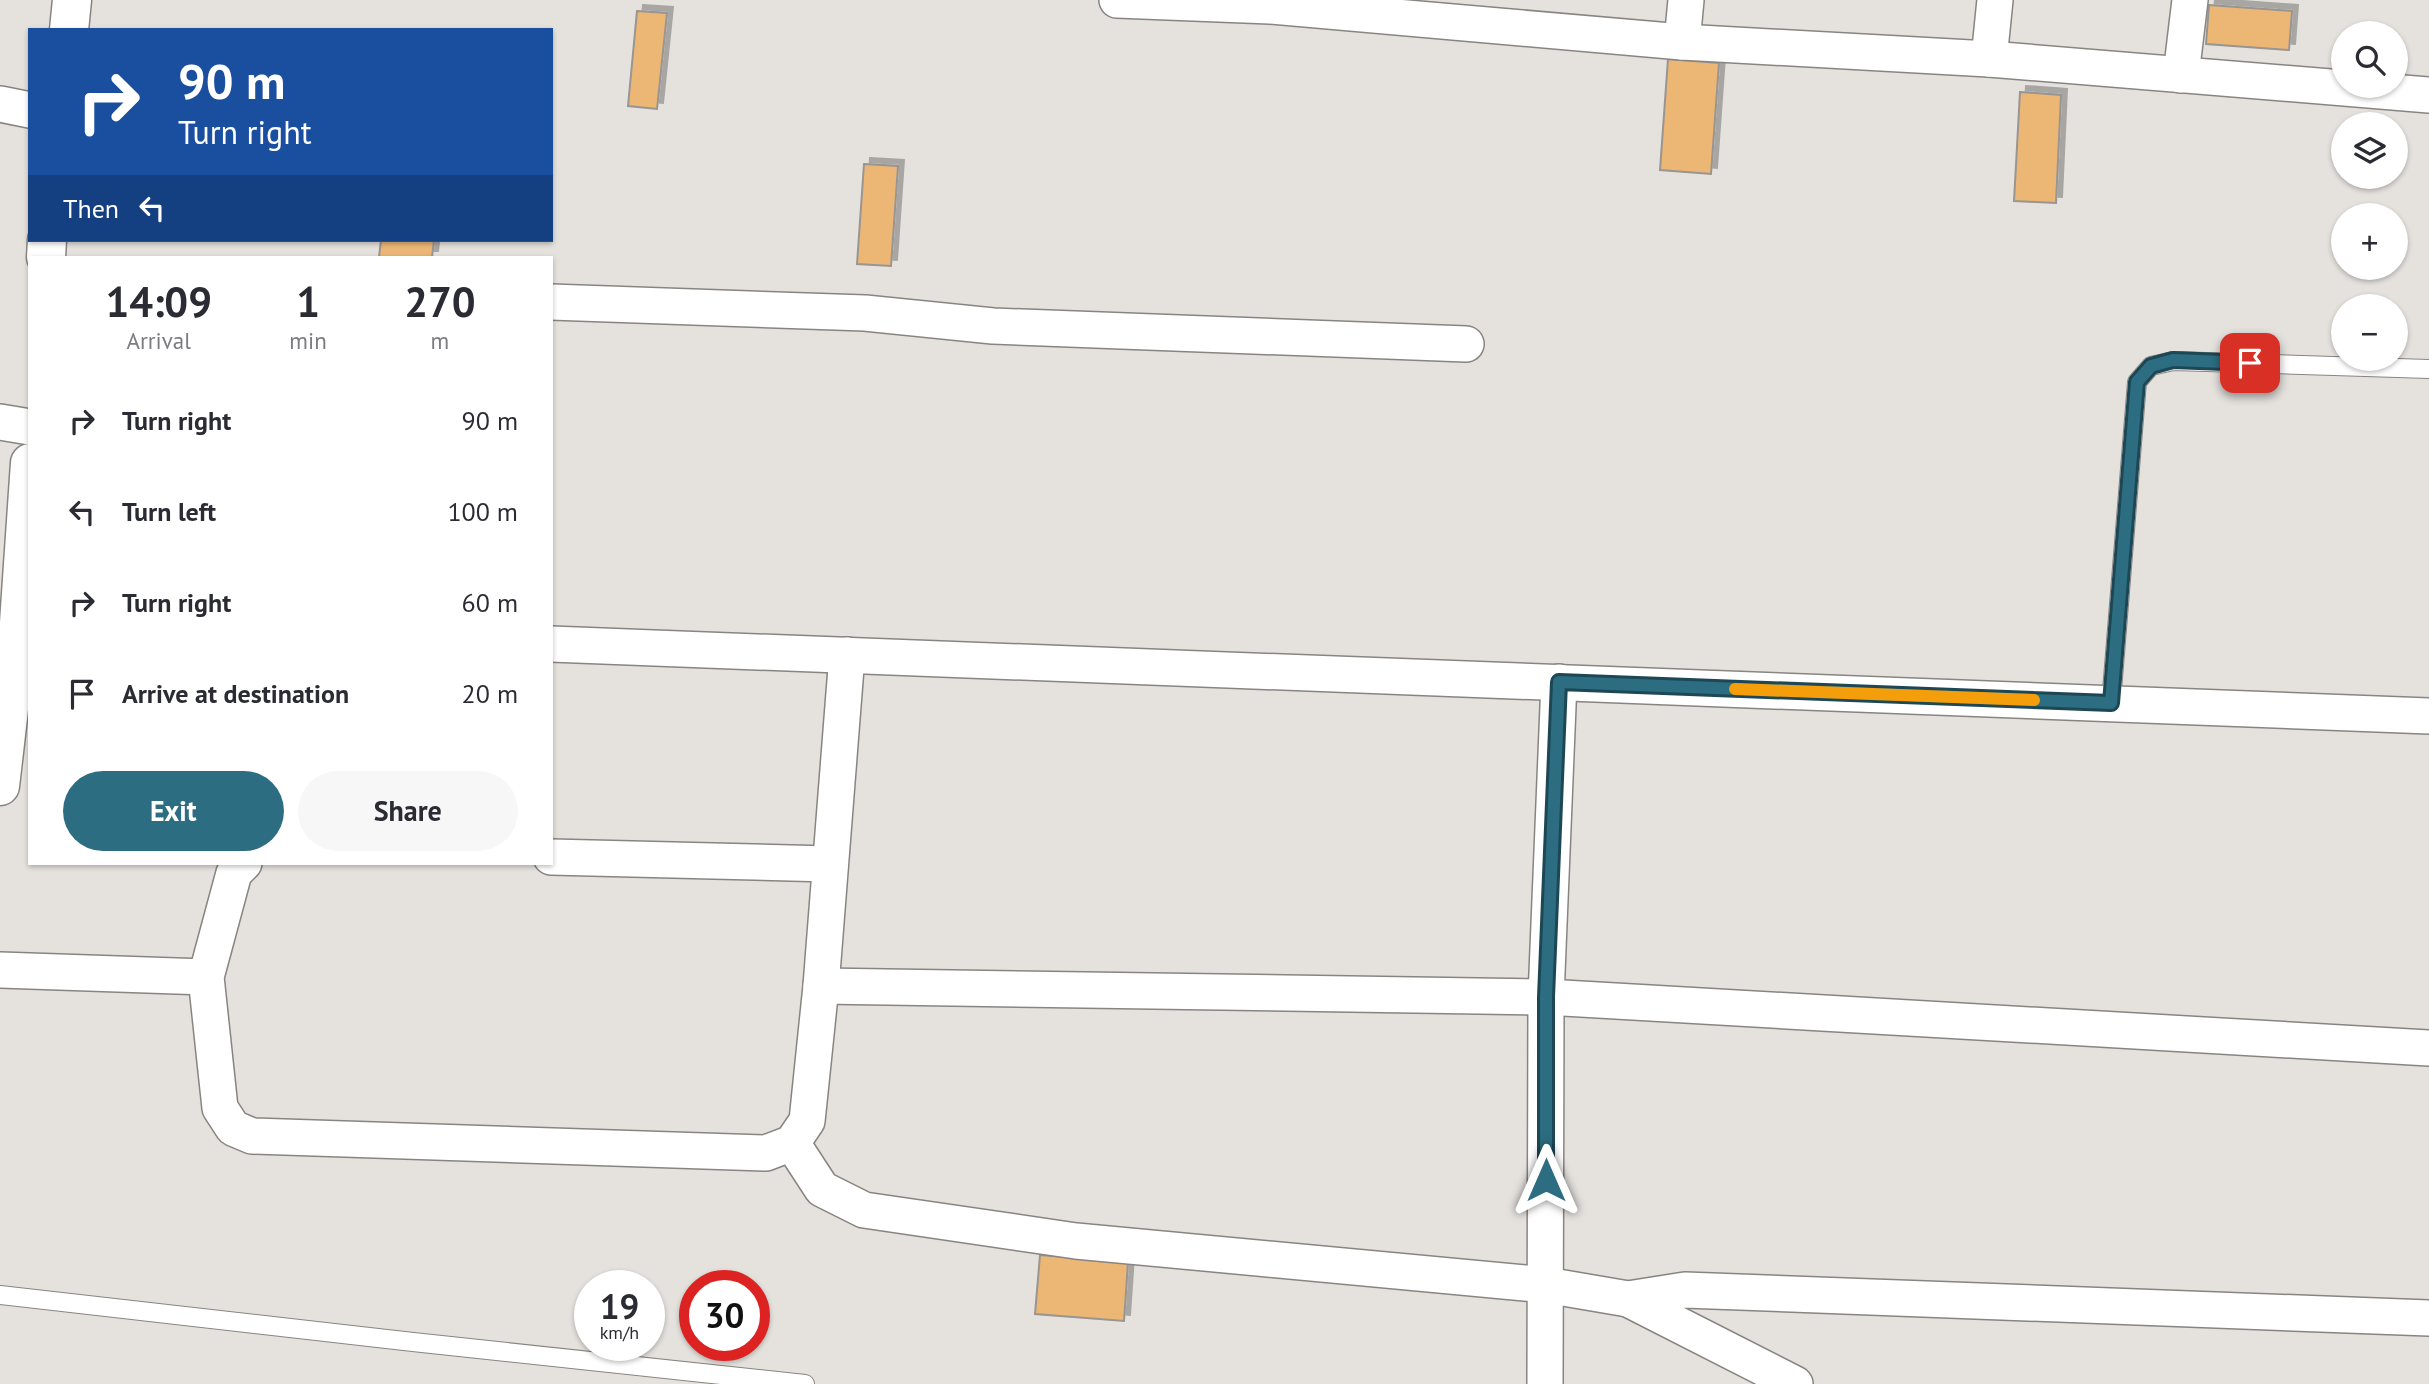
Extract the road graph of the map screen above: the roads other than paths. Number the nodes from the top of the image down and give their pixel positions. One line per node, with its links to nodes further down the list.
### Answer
1 (72, 0): 7 (street)
2 (1117, 0): 6 (street)
3 (1686, 0): 8 (street)
4 (1995, 0): 9 (street)
5 (2190, 0): 10 (street)
6 (1378, 8): 8 (street)
7 (69, 28)
8 (1682, 42): 9 (street)
9 (1990, 59): 10 (street)
10 (2181, 75): 11 (street)
11 (2429, 95)
12 (0, 104): 13 (street)
13 (28, 110)
14 (553, 302): 15 (street)
15 (1466, 344)
16 (2429, 369): 24 (lane)
17 (0, 422): 18 (street)
18 (28, 427)
19 (28, 516): 20 (street)
20 (24, 623): 26 (street)
21 (553, 644): 22 (street)
22 (847, 655): 23 (street); 29 (street)
23 (1559, 682): 24 (street); 34 (street)
24 (2111, 703): 25 (street)
25 (2429, 716)
26 (3, 741): 27 (street)
27 (0, 786)
28 (553, 857): 29 (street)
29 (830, 864): 33 (street)
30 (242, 865): 32 (street)
31 (0, 970): 32 (street)
32 (206, 977): 36 (street)
33 (821, 986): 34 (street); 36 (street)
34 (1546, 997): 35 (street); 37 (street)
35 (2429, 1048)
36 (792, 1143): 37 (street)
37 (1546, 1285): 39 (street); 42 (street)
38 (0, 1295): 41 (lane)
39 (1628, 1299): 40 (street); 43 (street)
40 (2429, 1318)
41 (805, 1384)
42 (1545, 1384)
43 (1795, 1384)

